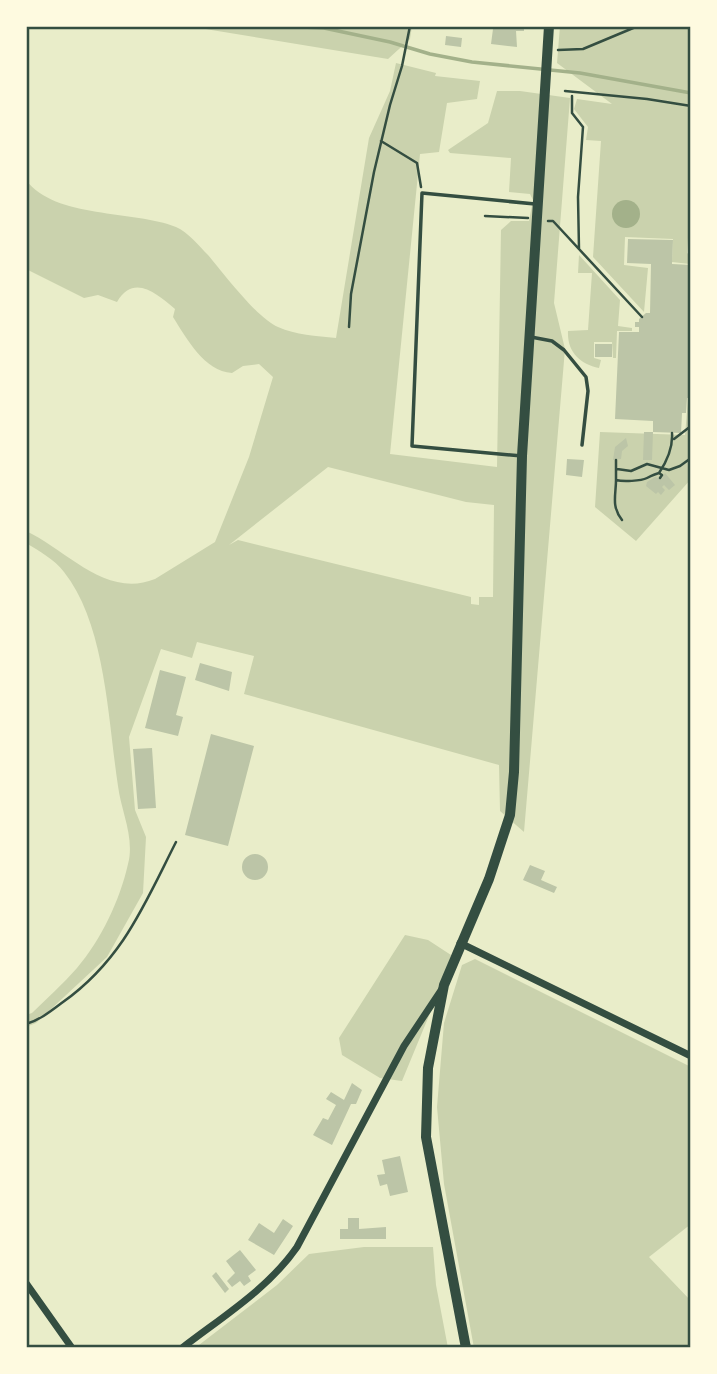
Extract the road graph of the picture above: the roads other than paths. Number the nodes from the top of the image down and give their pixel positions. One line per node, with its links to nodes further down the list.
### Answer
1 (549, 26): 2 (street)
2 (537, 205): 3 (street); 5 (lane)
3 (529, 336): 4 (lane); 5 (street)
4 (582, 445)
5 (522, 456): 6 (street)
6 (460, 943): 7 (street); 8 (street)
7 (444, 985): 11 (street); 12 (street)
8 (691, 1056)
9 (26, 1283): 10 (street)
10 (72, 1348)
11 (182, 1348)
12 (466, 1348)

